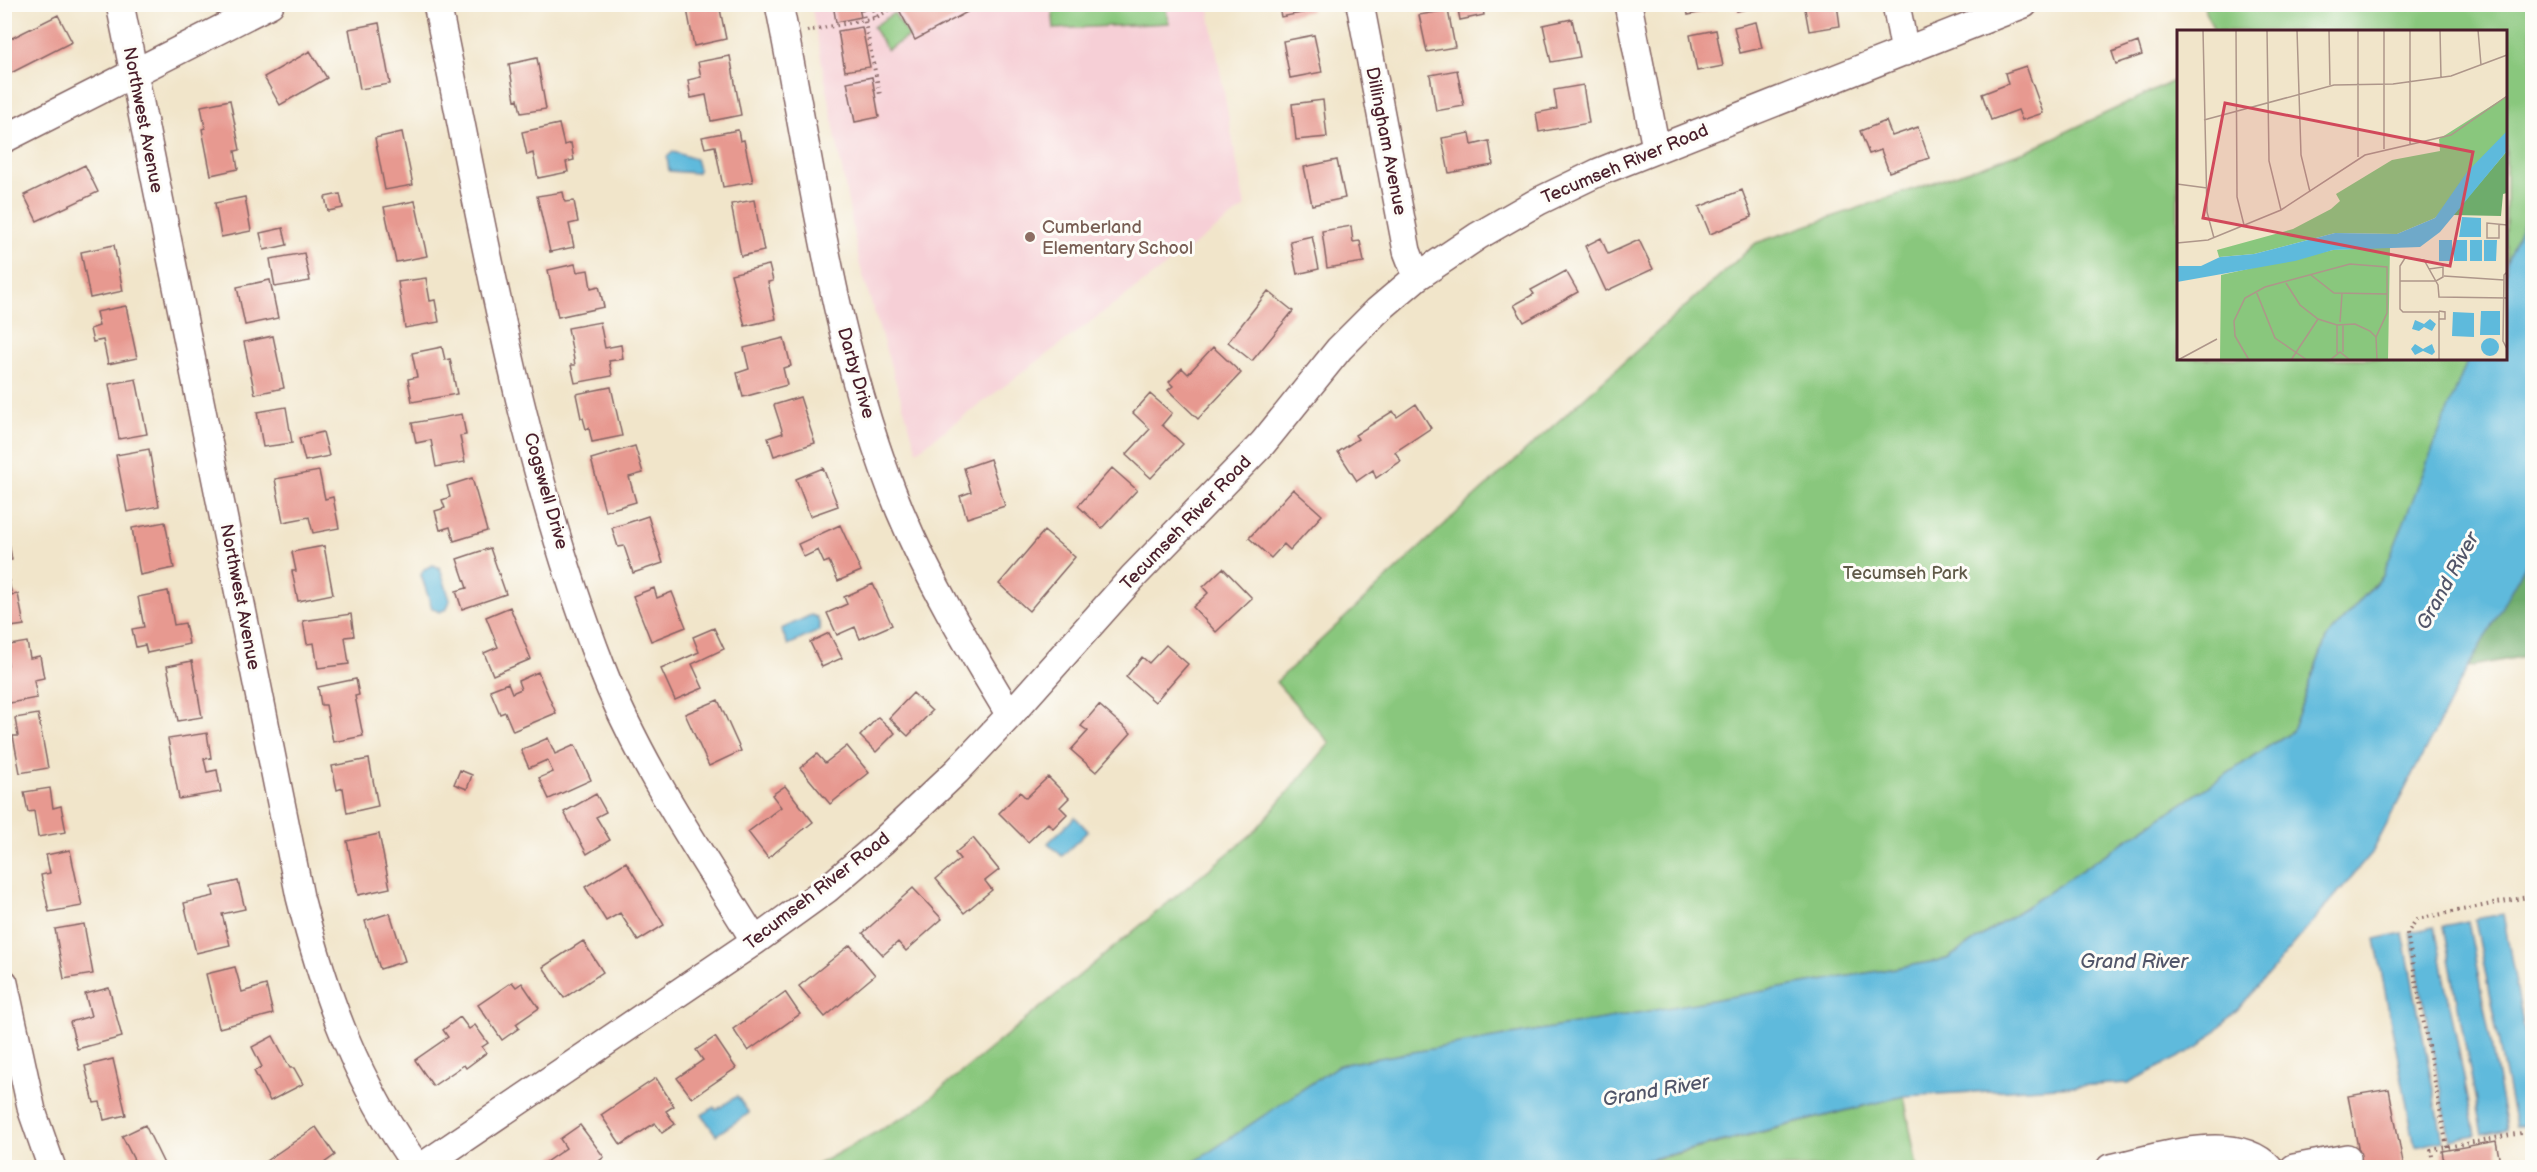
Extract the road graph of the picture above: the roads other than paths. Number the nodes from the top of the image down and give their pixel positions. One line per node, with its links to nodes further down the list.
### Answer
1 (120, 4): 10 (street, Northwest Avenue)
2 (270, 4): 10 (street)
3 (438, 4): 15 (street, Cogswell Drive)
4 (779, 4): 14 (street, Darby Drive)
5 (1360, 4): 13 (street, Dillingham Avenue)
6 (1628, 4): 12 (street)
7 (1896, 4): 9 (street)
8 (2024, 4): 9 (street, Tecumseh River Road)
9 (1905, 52): 12 (street, Tecumseh River Road)
10 (134, 75): 11 (street); 19 (street, Northwest Avenue)
11 (4, 139)
12 (1656, 148): 13 (street, Tecumseh River Road)
13 (1417, 277): 14 (street, Tecumseh River Road)
14 (1010, 715): 15 (street, Tecumseh River Road)
15 (755, 941): 19 (street, Tecumseh River Road)
16 (4, 983): 18 (street)
17 (2347, 1158): 22 (street)
18 (52, 1167)
19 (419, 1167)
20 (2110, 1167): 21 (street)
21 (2270, 1167)
22 (2294, 1167)

